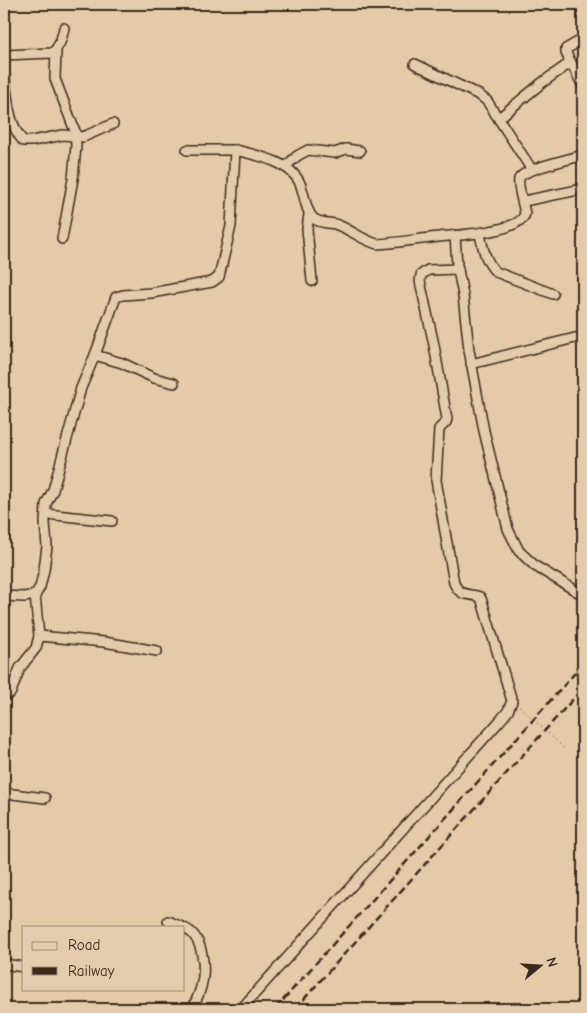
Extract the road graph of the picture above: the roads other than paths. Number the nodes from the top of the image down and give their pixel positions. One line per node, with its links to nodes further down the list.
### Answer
1 (64, 28): 3 (street)
2 (583, 40): 5 (street)
3 (56, 50): 4 (street); 12 (street)
4 (4, 55)
5 (570, 63): 8 (street); 9 (street)
6 (415, 64): 9 (street)
7 (4, 73): 10 (street)
8 (583, 86)
9 (499, 118): 18 (street)
10 (8, 123): 12 (street)
11 (113, 124): 12 (street)
12 (76, 136): 24 (street)
13 (187, 150): 14 (street)
14 (236, 150): 17 (street); 29 (street)
15 (360, 151): 17 (street)
16 (583, 155): 18 (street)
17 (285, 167): 21 (street)
18 (532, 170): 20 (street)
19 (583, 188): 20 (street)
20 (524, 201): 22 (street)
21 (309, 214): 23 (street); 26 (street)
22 (480, 234): 23 (street); 27 (street)
23 (455, 236): 25 (street)
24 (62, 239)
25 (458, 268): 30 (street); 48 (street)
26 (312, 281)
27 (553, 294)
28 (583, 336): 30 (street)
29 (95, 355): 31 (street); 32 (street)
30 (472, 364): 35 (street)
31 (174, 383)
32 (46, 514): 33 (street); 34 (street)
33 (112, 521)
34 (35, 595): 36 (street); 37 (street)
35 (583, 595)
36 (4, 596)
37 (40, 636): 38 (street); 39 (street)
38 (157, 651)
39 (4, 697)
40 (4, 793): 41 (street)
41 (45, 798)
42 (168, 921): 43 (street)
43 (180, 926)
44 (185, 928): 47 (street)
45 (4, 964): 46 (street)
46 (22, 967)
47 (193, 1009)
48 (241, 1009)

